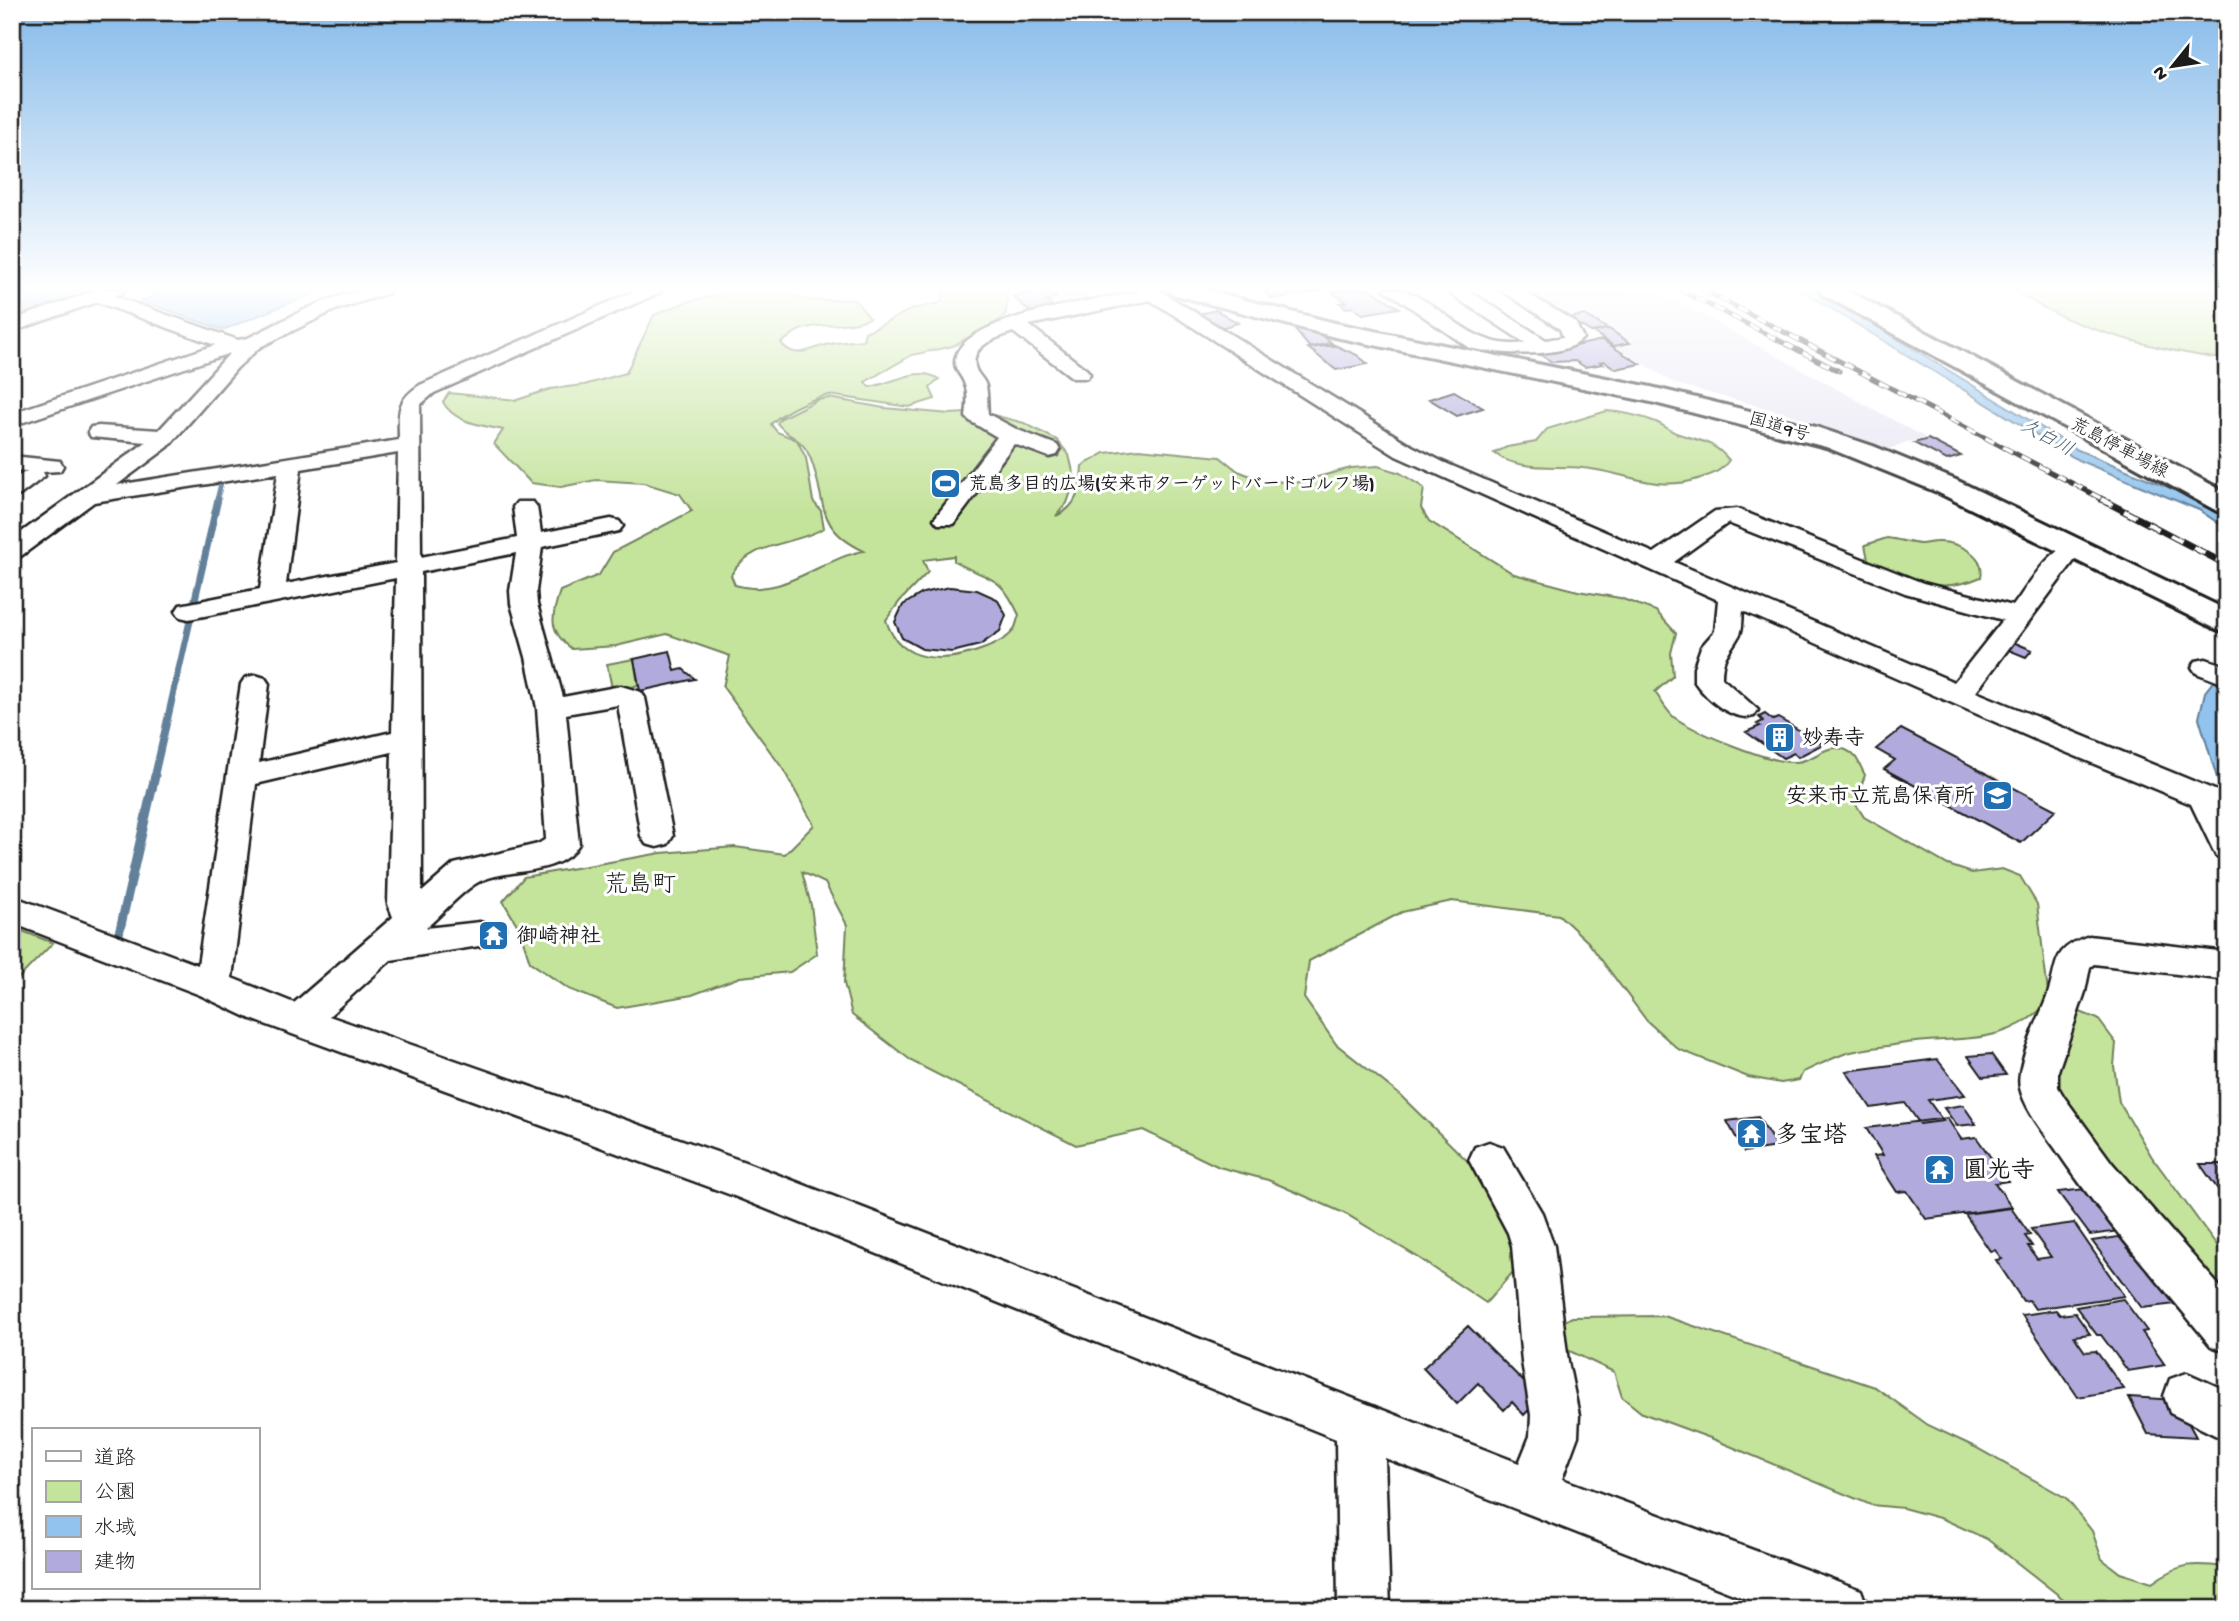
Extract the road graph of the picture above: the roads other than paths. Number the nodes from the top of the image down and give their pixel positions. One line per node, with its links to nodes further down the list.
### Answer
1 (174, 365): 10 (street)
2 (229, 365): 13 (street)
3 (486, 365): 14 (street)
4 (965, 365): 12 (street)
5 (1068, 365): 9 (street)
6 (1266, 365): 27 (street)
7 (1533, 365): 25 (main road, 国道9号)
8 (1969, 365): 20 (main road, 荒島停車場線)
9 (1080, 374)
10 (12, 420)
11 (99, 432): 13 (street)
12 (1010, 435): 15 (street); 22 (street)
13 (164, 437): 19 (street)
14 (409, 445): 17 (street); 28 (street)
15 (1049, 450)
16 (12, 463): 18 (street)
17 (290, 464): 19 (street); 29 (street)
18 (12, 490)
19 (87, 496): 26 (street)
20 (2227, 505)
21 (525, 507): 24 (street)
22 (946, 519)
23 (611, 526): 24 (street)
24 (530, 542): 28 (street); 36 (street)
25 (2078, 549): 32 (street); 33 (main road, 国道9号)
26 (12, 551)
27 (1658, 562): 30 (street); 32 (street)
28 (408, 567): 29 (street); 38 (street)
29 (272, 594): 31 (street)
30 (1736, 598): 35 (street); 37 (street)
31 (192, 610)
32 (2020, 616): 35 (street)
33 (2227, 622)
34 (255, 684): 39 (street)
35 (1960, 694): 40 (street)
36 (551, 708): 41 (street); 44 (street)
37 (1744, 709)
38 (408, 738): 39 (street); 44 (street)
39 (242, 777): 48 (street)
40 (2216, 803): 42 (street)
41 (657, 836)
42 (2227, 848)
43 (12, 909): 48 (street)
44 (416, 917): 46 (street)
45 (480, 935): 46 (street)
46 (383, 947): 49 (street)
47 (2227, 966): 51 (street)
48 (213, 985): 49 (street)
49 (300, 1020): 54 (street)
50 (1489, 1160): 55 (street)
51 (2227, 1329)
52 (2186, 1396): 53 (street)
53 (2227, 1417)
54 (1360, 1424): 55 (street); 56 (street)
55 (1532, 1493): 57 (street)
56 (1364, 1609)
57 (1842, 1609)

